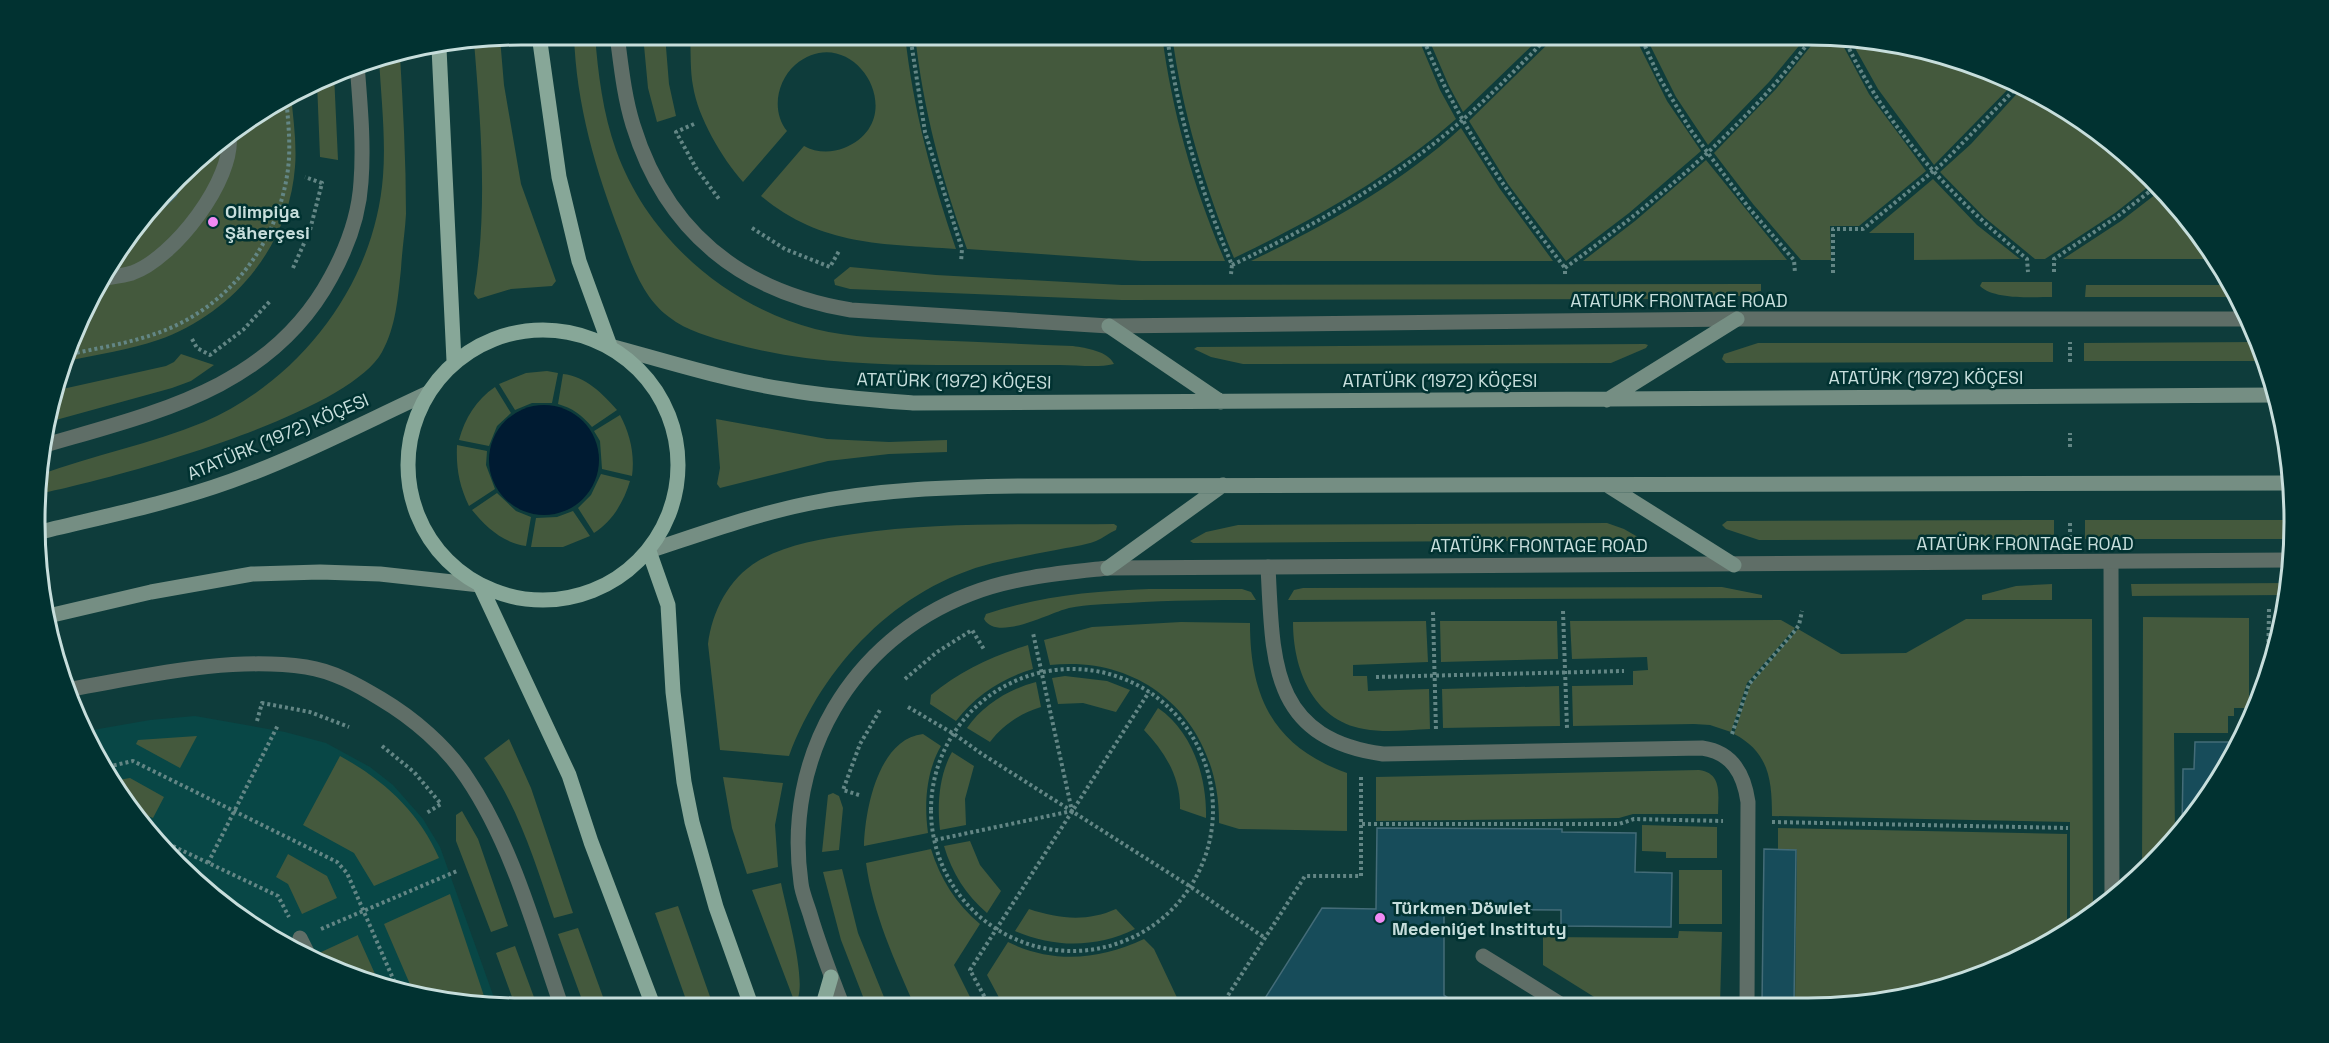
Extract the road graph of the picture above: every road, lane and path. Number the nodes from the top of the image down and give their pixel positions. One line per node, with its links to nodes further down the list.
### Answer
1 (541, 45): 41 (main road)
2 (619, 45): 38 (street, ATATURK FRONTAGE ROAD)
3 (912, 45): 24 (path)
4 (1169, 45): 25 (path)
5 (1426, 45): 14 (path)
6 (1539, 45): 14 (path)
7 (1645, 45): 17 (path)
8 (1806, 45): 17 (path)
9 (1849, 47): 18 (path)
10 (439, 52): 43 (main road)
11 (358, 74): 50 (street)
12 (2013, 92): 18 (path)
13 (287, 107): 42 (path)
14 (1462, 120): 25 (path); 27 (path)
15 (693, 124): 21 (path)
16 (229, 144): 34 (street)
17 (1707, 152): 27 (path); 30 (path)
18 (1933, 172): 28 (path); 31 (path)
19 (305, 177): 26 (path)
20 (2150, 191): 29 (path)
21 (719, 199)
22 (752, 228): 23 (path)
23 (838, 251)
24 (960, 262)
25 (1232, 265): 32 (path)
26 (292, 268)
27 (1565, 268): 33 (path)
28 (2028, 272)
29 (2054, 272)
30 (1795, 273)
31 (1833, 273)
32 (1231, 274)
33 (1565, 274)
34 (113, 277)
35 (271, 300): 39 (path)
36 (1737, 319): 37 (street, ATATURK FRONTAGE ROAD); 38 (street, ATATURK FRONTAGE ROAD); 47 (main road)
37 (2239, 319)
38 (1109, 326): 48 (main road)
39 (192, 339)
40 (2070, 340): 44 (path)
41 (610, 346): 43 (main road); 48 (main road, ATATÜRK (1972) KÖÇESI); 58 (main road)
42 (76, 353)
43 (454, 361): 45 (main road)
44 (2070, 362)
45 (428, 393): 56 (main road, ATATÜRK (1972) KÖÇESI); 64 (main road)
46 (2267, 395): 47 (main road, ATATÜRK (1972) KÖÇESI)
47 (1607, 400): 48 (main road, ATATÜRK (1972) KÖÇESI)
48 (1221, 402)
49 (2070, 433): 51 (path)
50 (52, 443)
51 (2070, 447)
52 (2282, 483): 54 (main road)
53 (1223, 485): 54 (main road); 58 (main road); 63 (main road)
54 (1607, 485): 61 (main road)
55 (2070, 520): 57 (path)
56 (45, 531)
57 (2070, 539)
58 (649, 551): 64 (main road); 117 (main road)
59 (2282, 560): 60 (street, ATATÜRK FRONTAGE ROAD)
60 (2111, 563): 61 (street, ATATÜRK FRONTAGE ROAD); 106 (street)
61 (1734, 565): 62 (street, ATATÜRK FRONTAGE ROAD)
62 (1268, 567): 63 (street, ATATÜRK FRONTAGE ROAD); 123 (street)
63 (1108, 568): 113 (street, ATATÜRK FRONTAGE ROAD)
64 (480, 585): 69 (main road); 116 (main road)
65 (2269, 608): 71 (path)
66 (1563, 611): 75 (path)
67 (1802, 611): 89 (path)
68 (1433, 612): 76 (path)
69 (54, 615)
70 (1033, 633): 74 (path)
71 (2268, 643)
72 (984, 651): 78 (path)
73 (1624, 671): 75 (path)
74 (1042, 672): 80 (path); 88 (path); 95 (path)
75 (1565, 673): 76 (path); 86 (path)
76 (1435, 676): 77 (path); 87 (path)
77 (1376, 677)
78 (904, 679)
79 (75, 688): 115 (street)
80 (1149, 692): 95 (path); 105 (path)
81 (908, 707): 88 (path)
82 (880, 710): 93 (path)
83 (257, 721): 85 (path)
84 (278, 725): 94 (path)
85 (349, 727)
86 (1567, 729)
87 (1436, 731)
88 (954, 734): 95 (path); 101 (path)
89 (1731, 735)
90 (382, 746): 96 (path)
91 (112, 766): 94 (path)
92 (1362, 774): 99 (path)
93 (859, 795)
94 (234, 811): 103 (path); 107 (path)
95 (1072, 811): 101 (path); 105 (path); 108 (path)
96 (425, 814)
97 (1731, 821): 99 (path)
98 (1770, 821): 100 (path)
99 (1362, 824): 110 (path)
100 (2068, 828)
101 (935, 840): 108 (path)
102 (174, 846): 103 (path)
103 (208, 863): 109 (path)
104 (457, 871): 107 (path)
105 (1191, 887): 108 (path); 110 (path)
106 (2112, 888)
107 (363, 911): 109 (path); 114 (path)
108 (996, 929): 120 (path)
109 (300, 938): 111 (street)
110 (1265, 938): 121 (path)
111 (303, 945)
112 (1483, 956): 122 (street)
113 (831, 977): 118 (main road); 119 (street, ATATÜRK FRONTAGE ROAD)
114 (394, 981)
115 (558, 998)
116 (650, 998)
117 (748, 998)
118 (825, 998)
119 (839, 998)
120 (985, 998)
121 (1226, 998)
122 (1551, 998)
123 (1747, 998)

